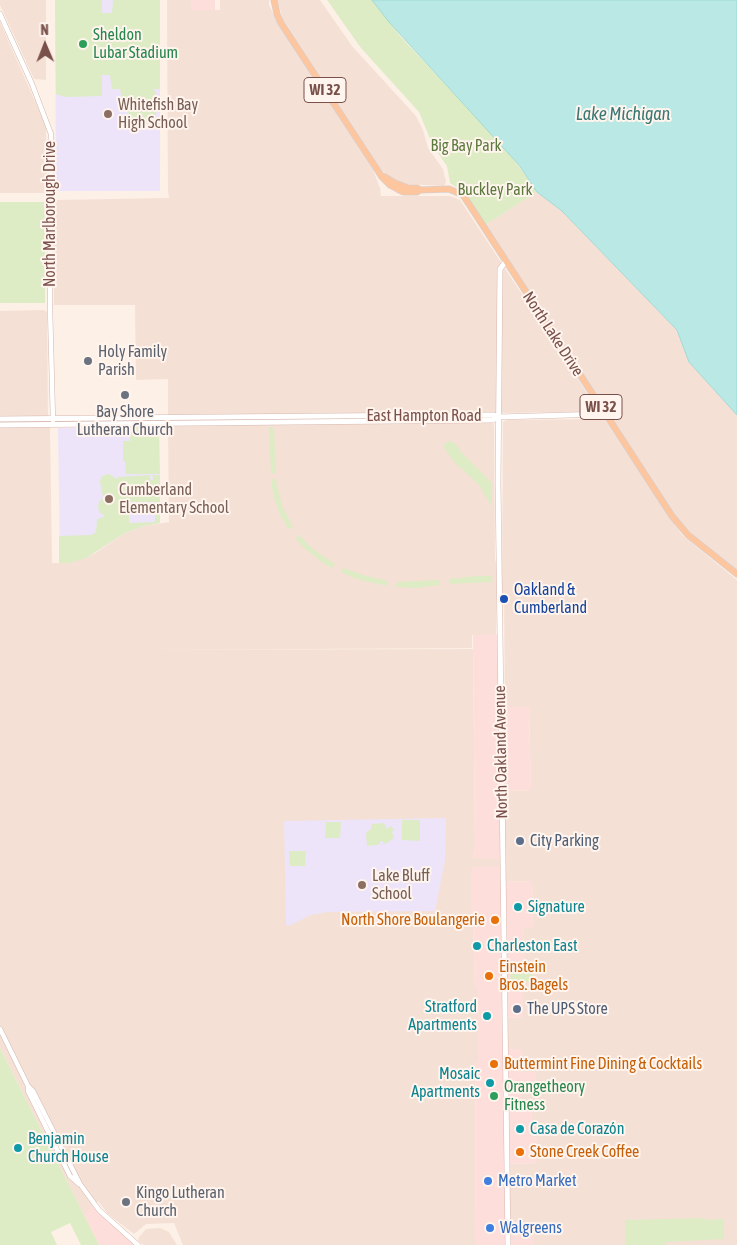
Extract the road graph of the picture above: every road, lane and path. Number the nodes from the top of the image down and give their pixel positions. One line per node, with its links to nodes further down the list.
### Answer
1 (274, 0): 3 (main road, WI 32)
2 (0, 14): 9 (street, North Marlborough Drive)
3 (380, 174): 4 (main road, WI 32); 4 (main road, WI 32)
4 (407, 190): 5 (main road, North Lake Drive / WI 32)
5 (506, 261): 6 (main road, North Lake Drive / WI 32); 7 (main road, North Oakland Avenue)
6 (605, 414): 7 (main road, East Hampton Road); 11 (main road, North Lake Drive / WI 32)
7 (498, 417): 9 (main road, East Hampton Road); 14 (main road, North Oakland Avenue)
8 (0, 419): 9 (main road, East Hampton Road)
9 (53, 422): 10 (main road, East Hampton Road)
10 (0, 425)
11 (737, 574)
12 (0, 1029): 13 (street)
13 (138, 1245)
14 (508, 1245)

